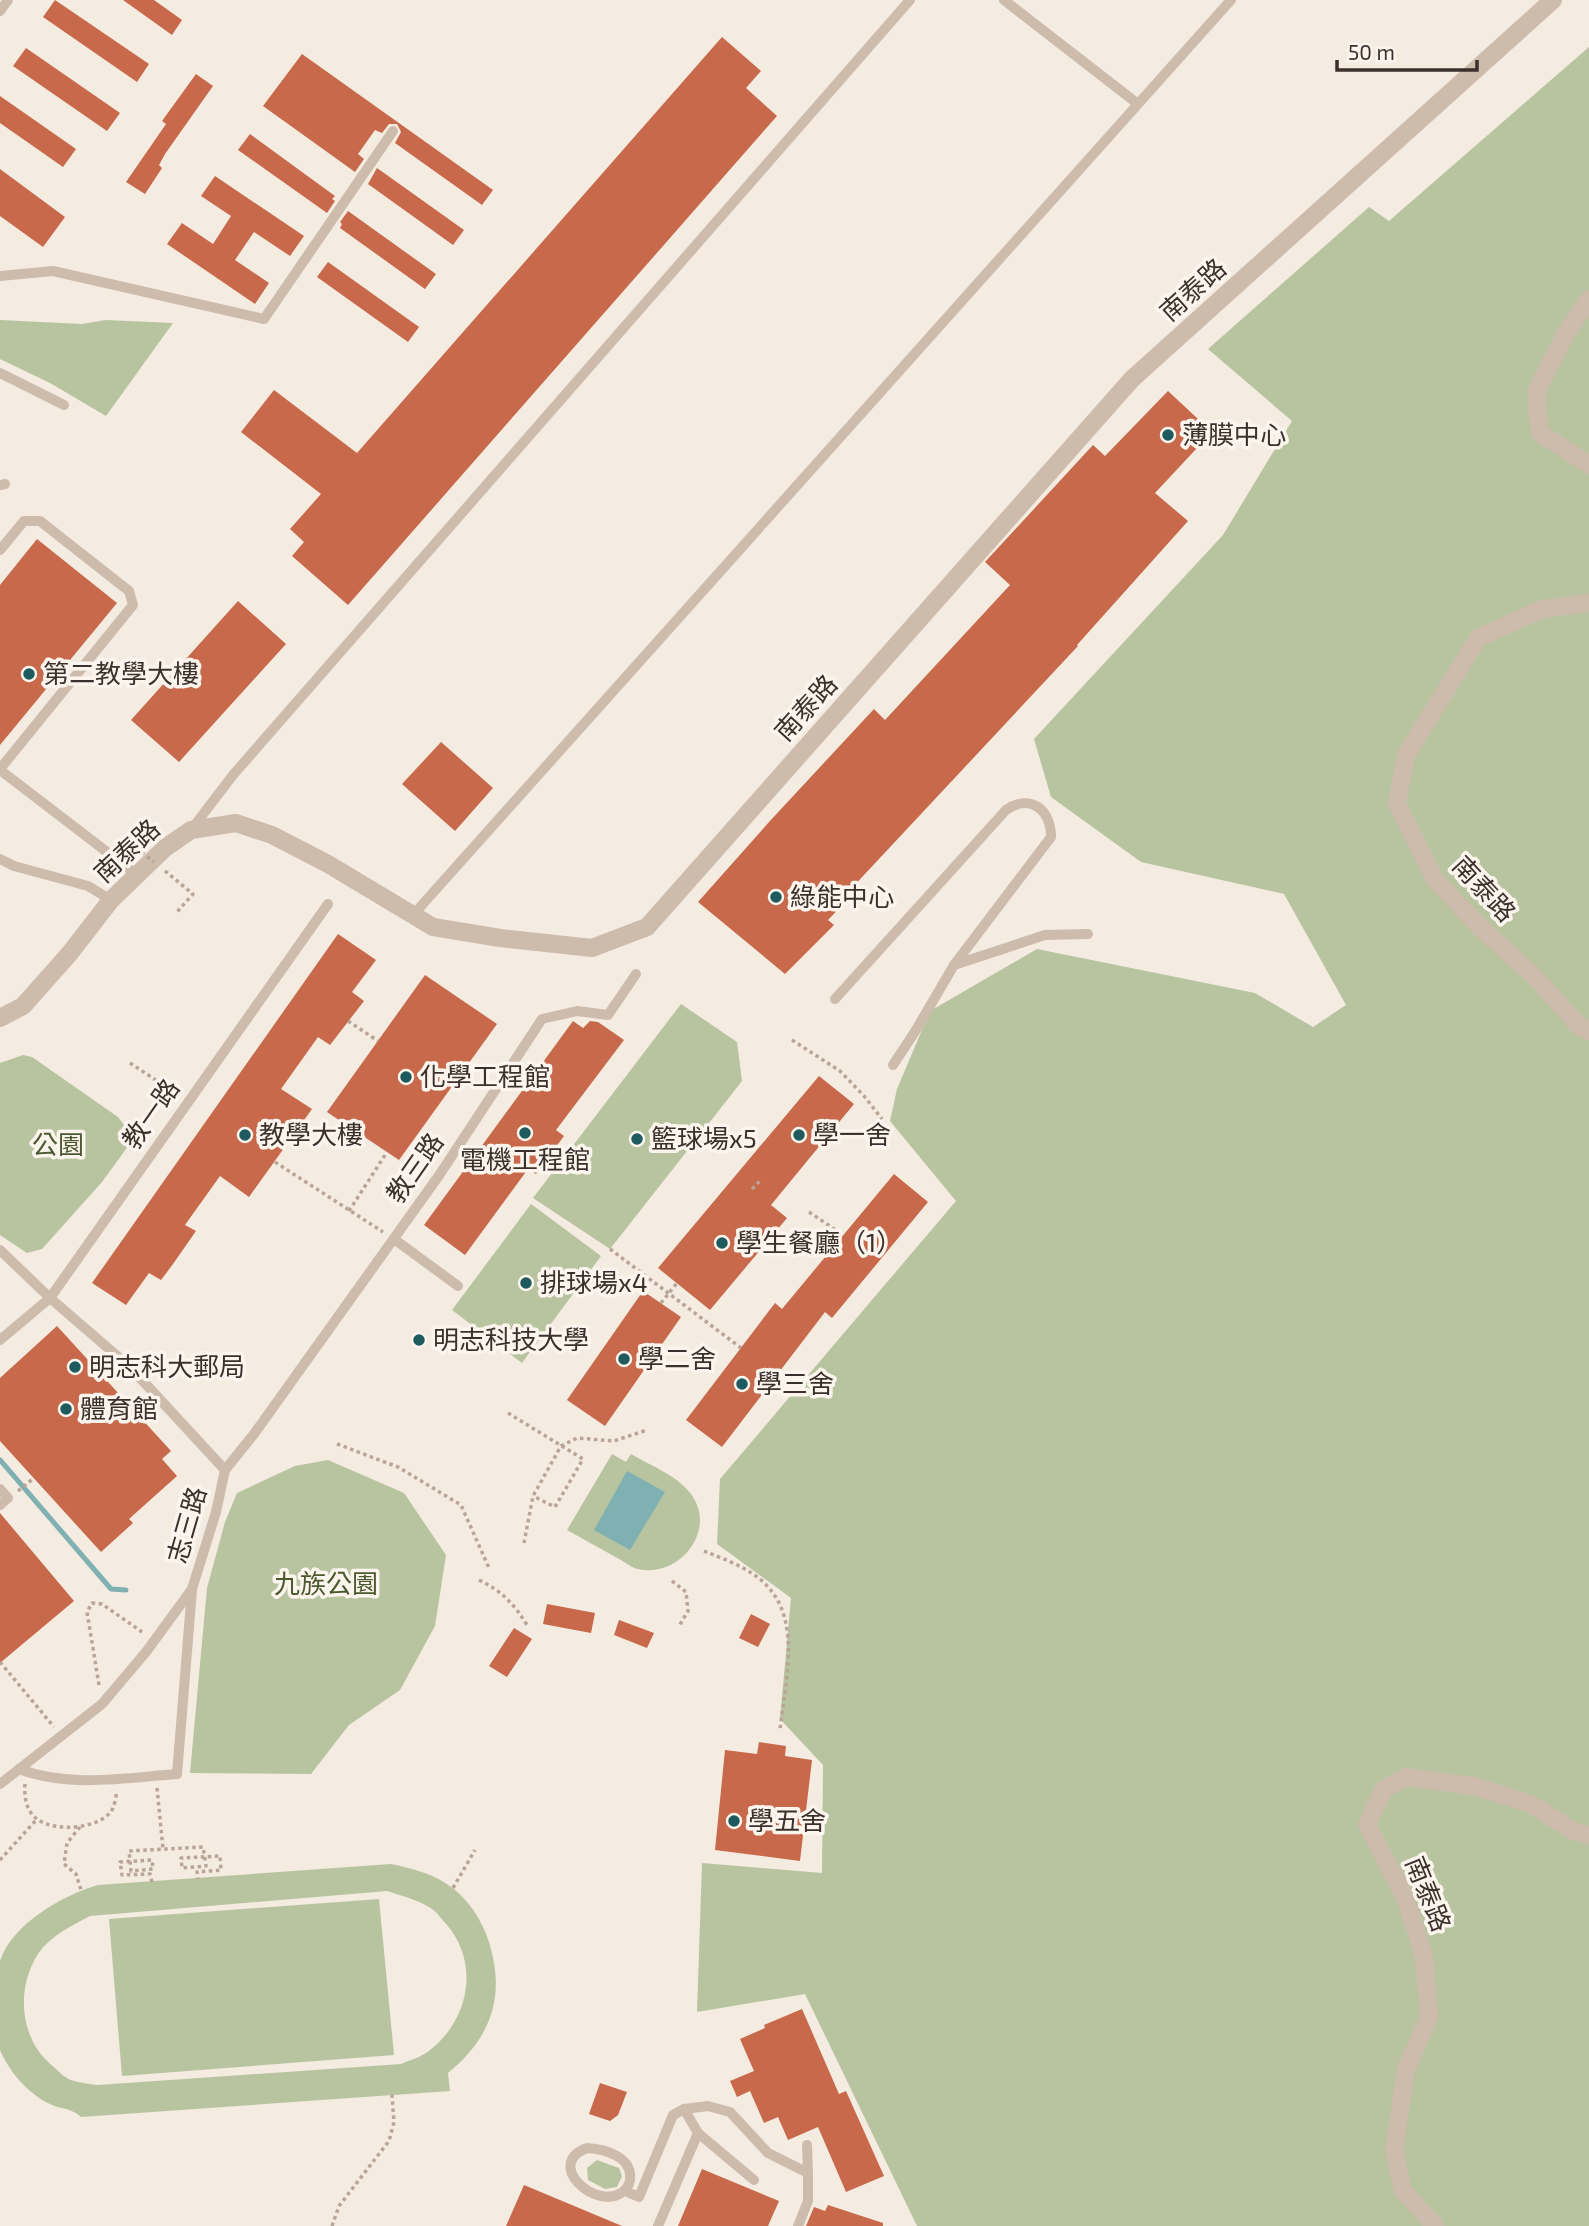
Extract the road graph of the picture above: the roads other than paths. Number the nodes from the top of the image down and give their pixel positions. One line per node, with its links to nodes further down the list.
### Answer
1 (8, 0): 6 (lane)
2 (910, 0): 17 (lane)
3 (1004, 0): 7 (lane)
4 (1231, 0): 7 (lane)
5 (1553, 0): 22 (street, 南泰路)
6 (0, 11)
7 (1138, 104): 22 (lane)
8 (393, 131): 9 (lane)
9 (0, 276)
10 (1589, 299): 13 (street)
11 (0, 373): 12 (lane)
12 (64, 405)
13 (1589, 465)
14 (0, 550): 16 (lane)
15 (1589, 603): 28 (street, 南泰路)
16 (0, 770): 19 (lane)
17 (191, 830): 19 (street, 南泰路); 22 (street, 南泰路)
18 (0, 859): 20 (lane)
19 (137, 875): 20 (street, 南泰路)
20 (111, 900): 27 (street, 南泰路)
21 (328, 904): 33 (lane, 教一路)
22 (413, 915)
23 (1088, 934): 24 (lane)
24 (954, 965): 26 (lane); 29 (lane)
25 (636, 974): 30 (lane, 教三路)
26 (835, 999)
27 (0, 1018)
28 (1589, 1031)
29 (893, 1065)
30 (394, 1239): 32 (lane); 35 (lane, 教三路)
31 (0, 1251): 33 (lane, 志三路)
32 (458, 1286)
33 (50, 1298): 34 (lane, 教一路); 35 (lane, 志三路)
34 (0, 1340)
35 (225, 1470): 38 (lane, 志三路)
36 (0, 1489): 37 (lane)
37 (4, 1502)
38 (192, 1589): 39 (lane, 志三路); 39 (lane)
39 (22, 1771): 40 (lane, 志三路)
40 (0, 1784)
41 (1589, 1835): 50 (street, 南泰路)
42 (684, 2109): 43 (lane); 45 (lane); 47 (lane)
43 (698, 2133): 46 (lane); 48 (lane)
44 (807, 2145): 45 (lane)
45 (808, 2173): 49 (lane)
46 (754, 2180)
47 (625, 2191): 47 (lane)
48 (658, 2226)
49 (798, 2226)
50 (1435, 2226)

